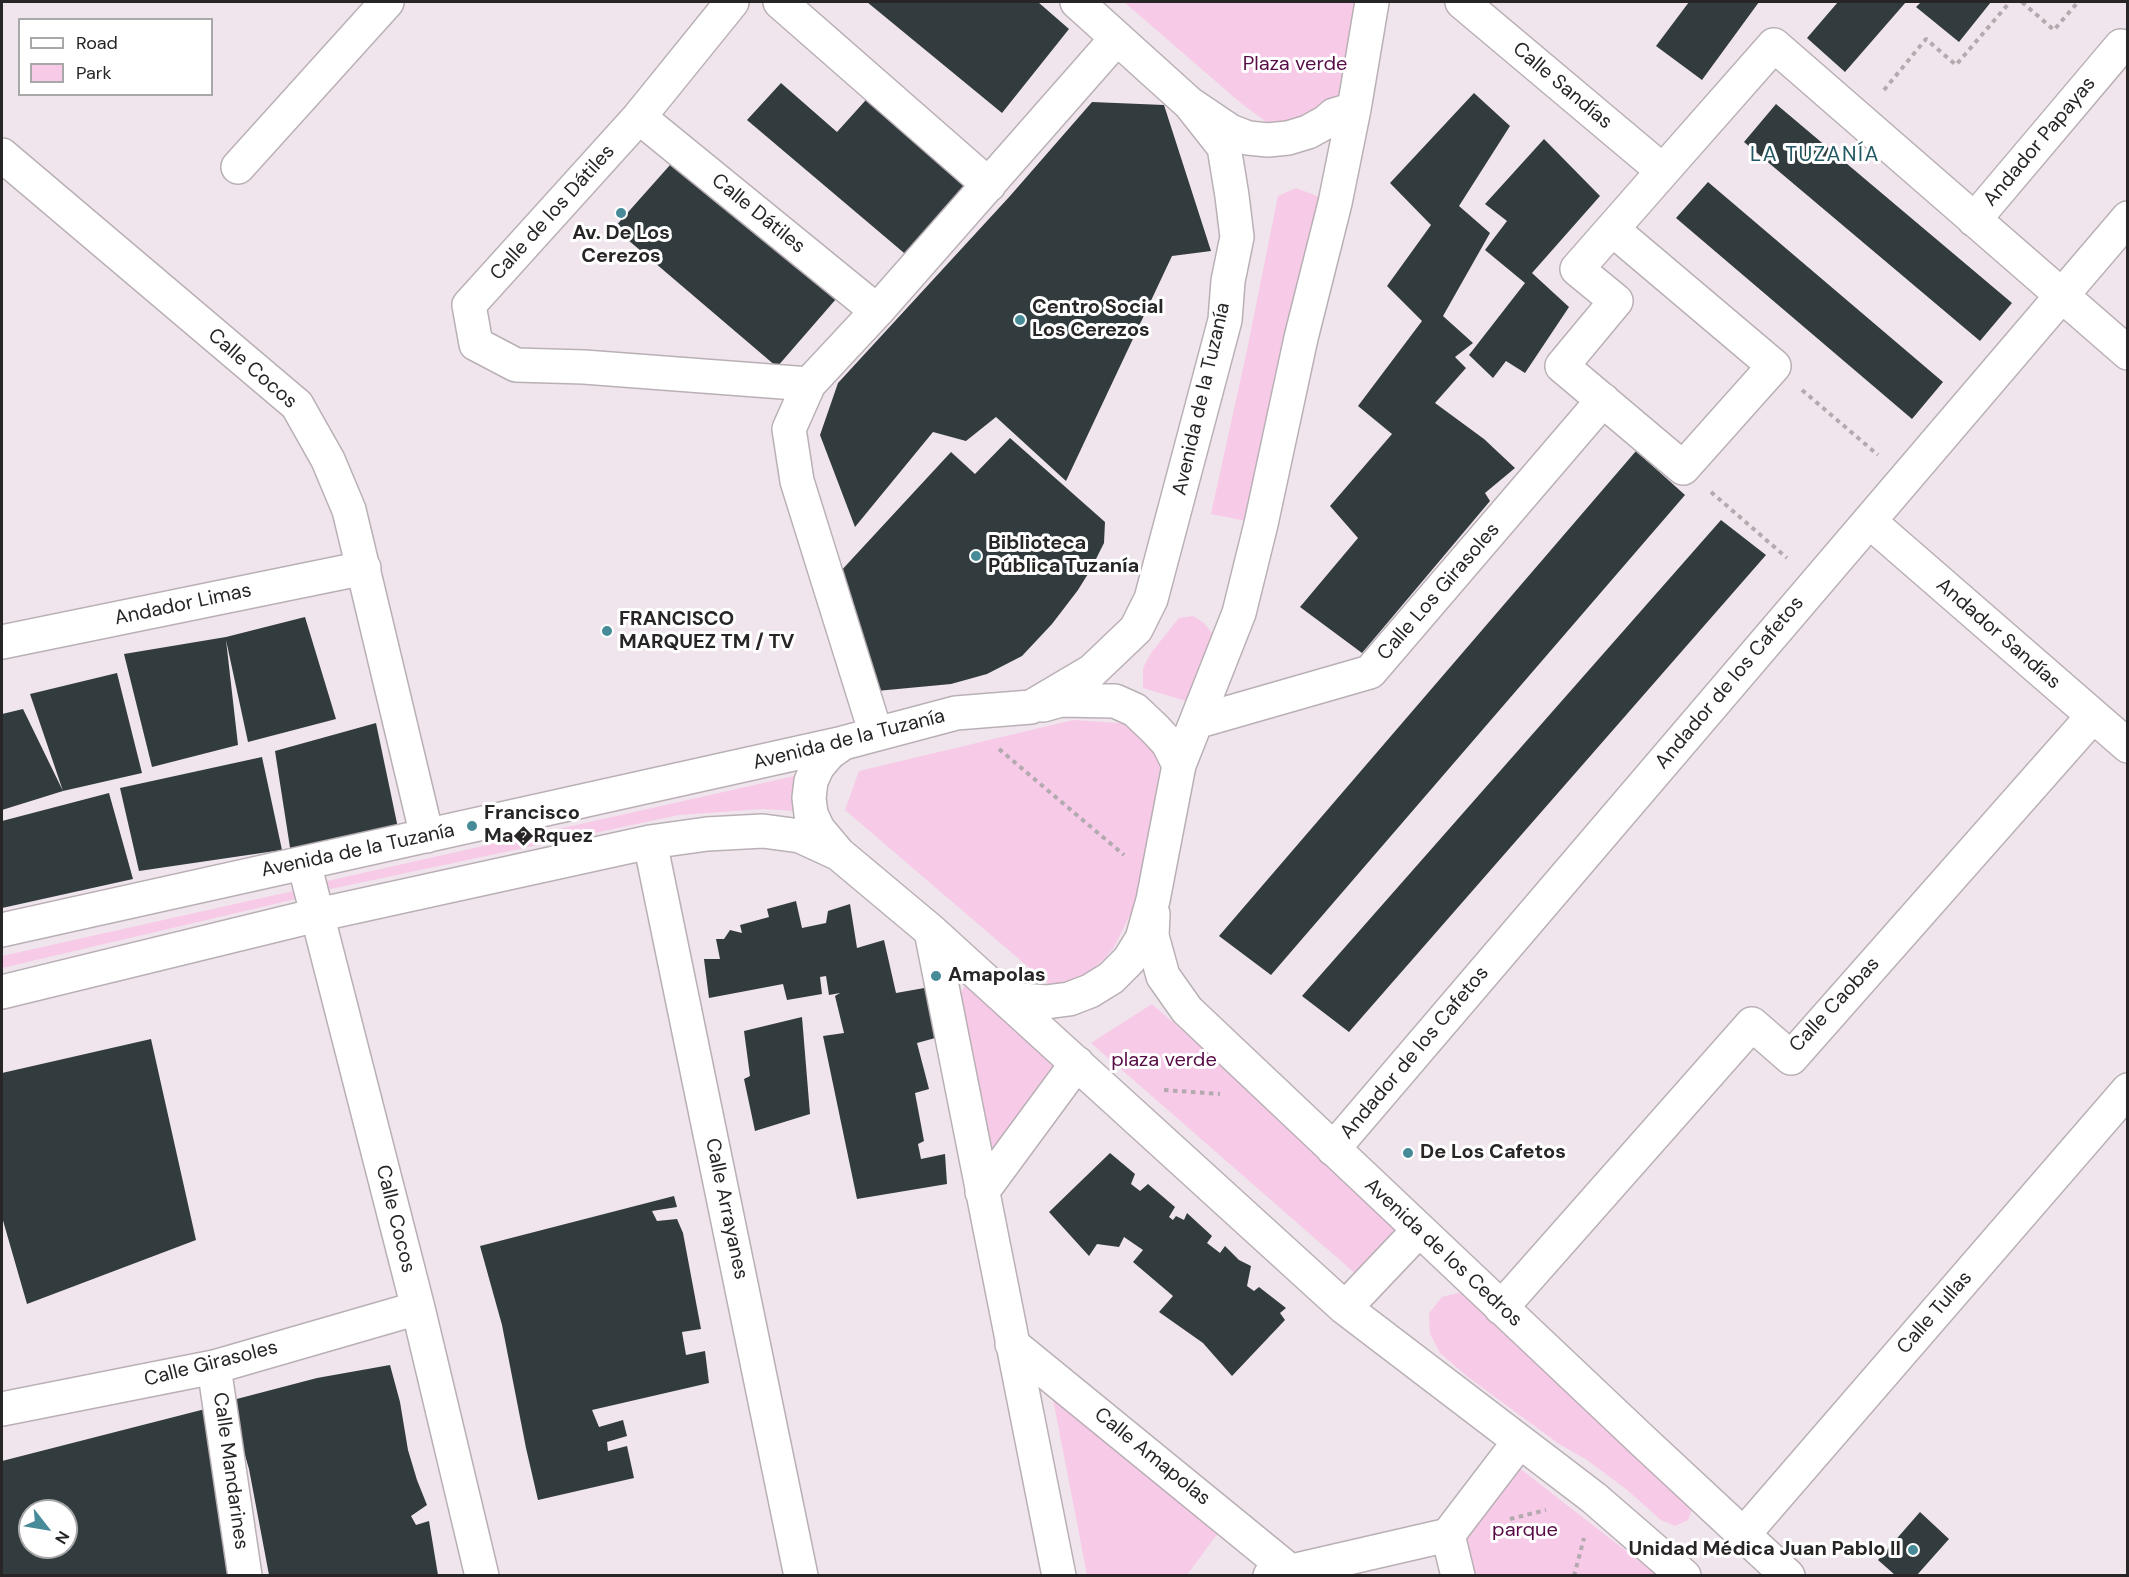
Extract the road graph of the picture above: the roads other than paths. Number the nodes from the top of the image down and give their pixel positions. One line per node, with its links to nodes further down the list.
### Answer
1 (387, 2): 13 (street)
2 (732, 2): 11 (street, Calle de los Dátiles)
3 (780, 2): 15 (street)
4 (1077, 2): 7 (street)
5 (1372, 2): 10 (street)
6 (1462, 2): 14 (street, Calle Sandías)
7 (1117, 38): 9 (street); 15 (street)
8 (2121, 46): 16 (street, Andador Papayas)
9 (1190, 104): 10 (street); 27 (street, Avenida de la Tuzanía)
10 (1354, 109): 29 (street)
11 (639, 117): 20 (street, Calle Dátiles); 22 (street, Calle de los Dátiles)
12 (2, 155): 25 (street, Calle Cocos)
13 (238, 166)
14 (1663, 171): 16 (street); 18 (street)
15 (989, 185): 20 (street)
16 (1974, 219): 19 (street, Andador Papayas)
17 (2127, 219): 19 (street, Andador de los Cafetos)
18 (1612, 229): 23 (street); 23 (street)
19 (2061, 296): 21 (street, Andador Papayas); 24 (street, Andador de los Cafetos)
20 (877, 311): 22 (street)
21 (2127, 353)
22 (809, 384): 30 (street)
23 (1603, 400): 29 (street, Calle Los Girasoles)
24 (1869, 521): 28 (street, Andador Sandías); 46 (street, Andador de los Cafetos)
25 (364, 568): 26 (street, Andador Limas); 34 (street, Calle Cocos)
26 (2, 642)
27 (1031, 707): 30 (street, Avenida de la Tuzanía); 33 (street)
28 (2093, 716): 32 (street, Andador Sandías); 51 (street, Calle Caobas)
29 (1196, 722): 33 (street)
30 (876, 734): 31 (street, Avenida de la Tuzanía)
31 (843, 743): 34 (street, Avenida de la Tuzanía); 36 (street)
32 (2127, 746)
33 (1179, 765): 38 (street)
34 (427, 836): 37 (street, Avenida de la Tuzanía)
35 (650, 842): 36 (street); 39 (street); 61 (street, Calle Arrayanes)
36 (839, 854): 41 (street)
37 (304, 863): 39 (street, Calle Cocos); 40 (street, Avenida de la Tuzanía)
38 (1155, 891): 43 (street); 46 (street, Avenida de los Cedros)
39 (317, 915): 42 (street); 49 (street, Calle Cocos)
40 (2, 930)
41 (931, 931): 43 (street); 47 (street)
42 (2, 992)
43 (1000, 994): 44 (street)
44 (1088, 1074): 47 (street); 50 (street)
45 (2127, 1090): 57 (street, Calle Tullas)
46 (1333, 1149): 48 (street, Avenida de los Cedros)
47 (982, 1192): 52 (street)
48 (1419, 1230): 50 (street); 51 (street, Avenida de los Cedros)
49 (418, 1308): 53 (street, Calle Girasoles); 60 (street, Calle Cocos)
50 (1345, 1308): 55 (street)
51 (1501, 1308): 57 (street, Avenida de los Cedros)
52 (1012, 1344): 58 (street, Calle Amapolas); 62 (street)
53 (214, 1367): 54 (street, Calle Girasoles); 59 (street, Calle Mandarines)
54 (2, 1409)
55 (1519, 1442): 56 (street); 64 (street)
56 (1448, 1535): 58 (street); 63 (street)
57 (1743, 1535): 65 (street, Avenida de los Cedros)
58 (1280, 1573)
59 (245, 1575)
60 (482, 1575)
61 (801, 1575)
62 (1059, 1575)
63 (1458, 1575)
64 (1684, 1575)
65 (1788, 1575)

